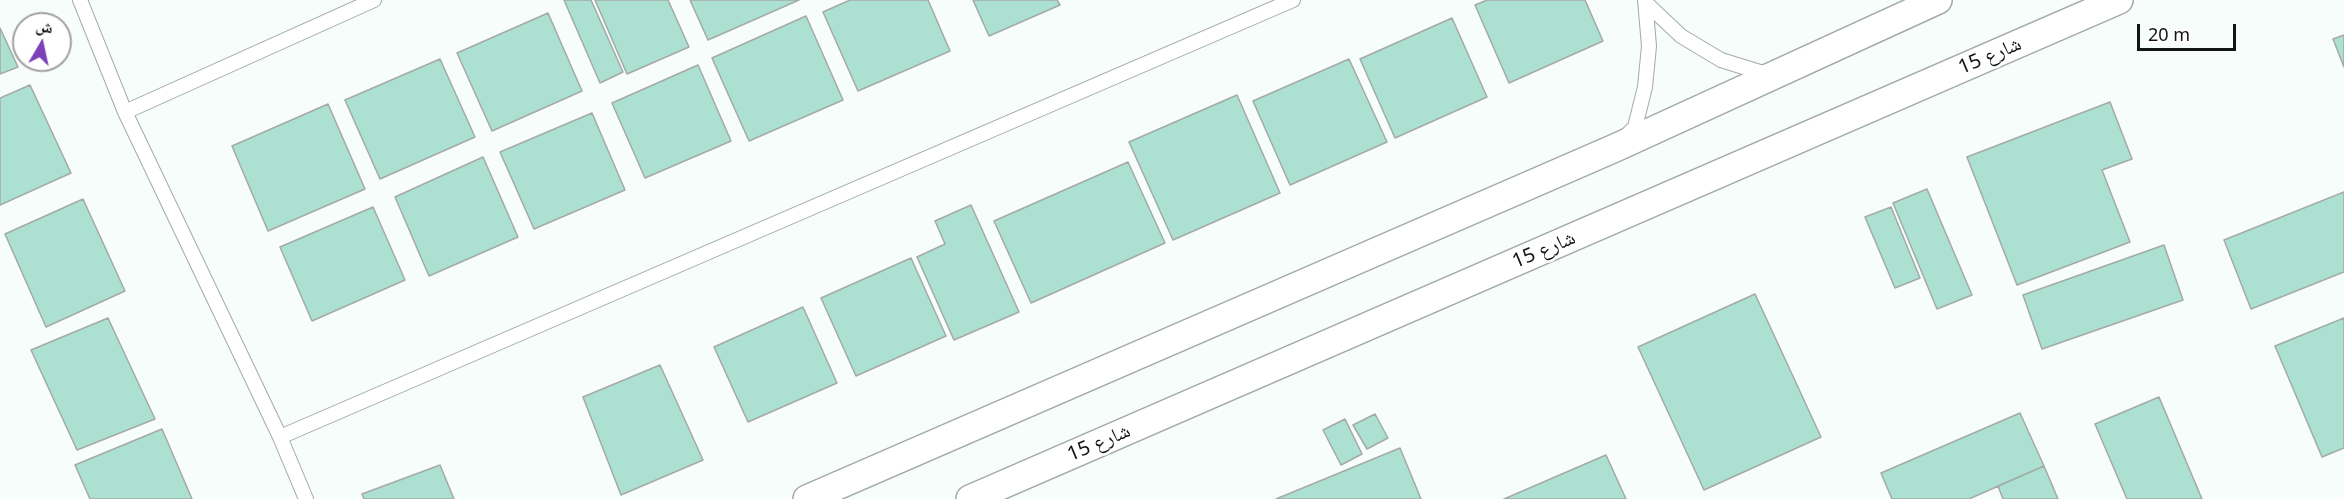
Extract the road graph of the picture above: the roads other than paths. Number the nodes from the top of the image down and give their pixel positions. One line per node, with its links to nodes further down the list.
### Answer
1 (80, 0): 7 (lane)
2 (374, 0): 7 (lane)
3 (1293, 0): 9 (lane)
4 (1936, 0): 6 (lane); 8 (street)
5 (2119, 0): 12 (street, شارع 15)
6 (1646, 2): 8 (lane)
7 (125, 112): 9 (lane)
8 (1615, 147): 11 (street)
9 (280, 437): 10 (lane)
10 (306, 499)
11 (807, 499)
12 (970, 499)

